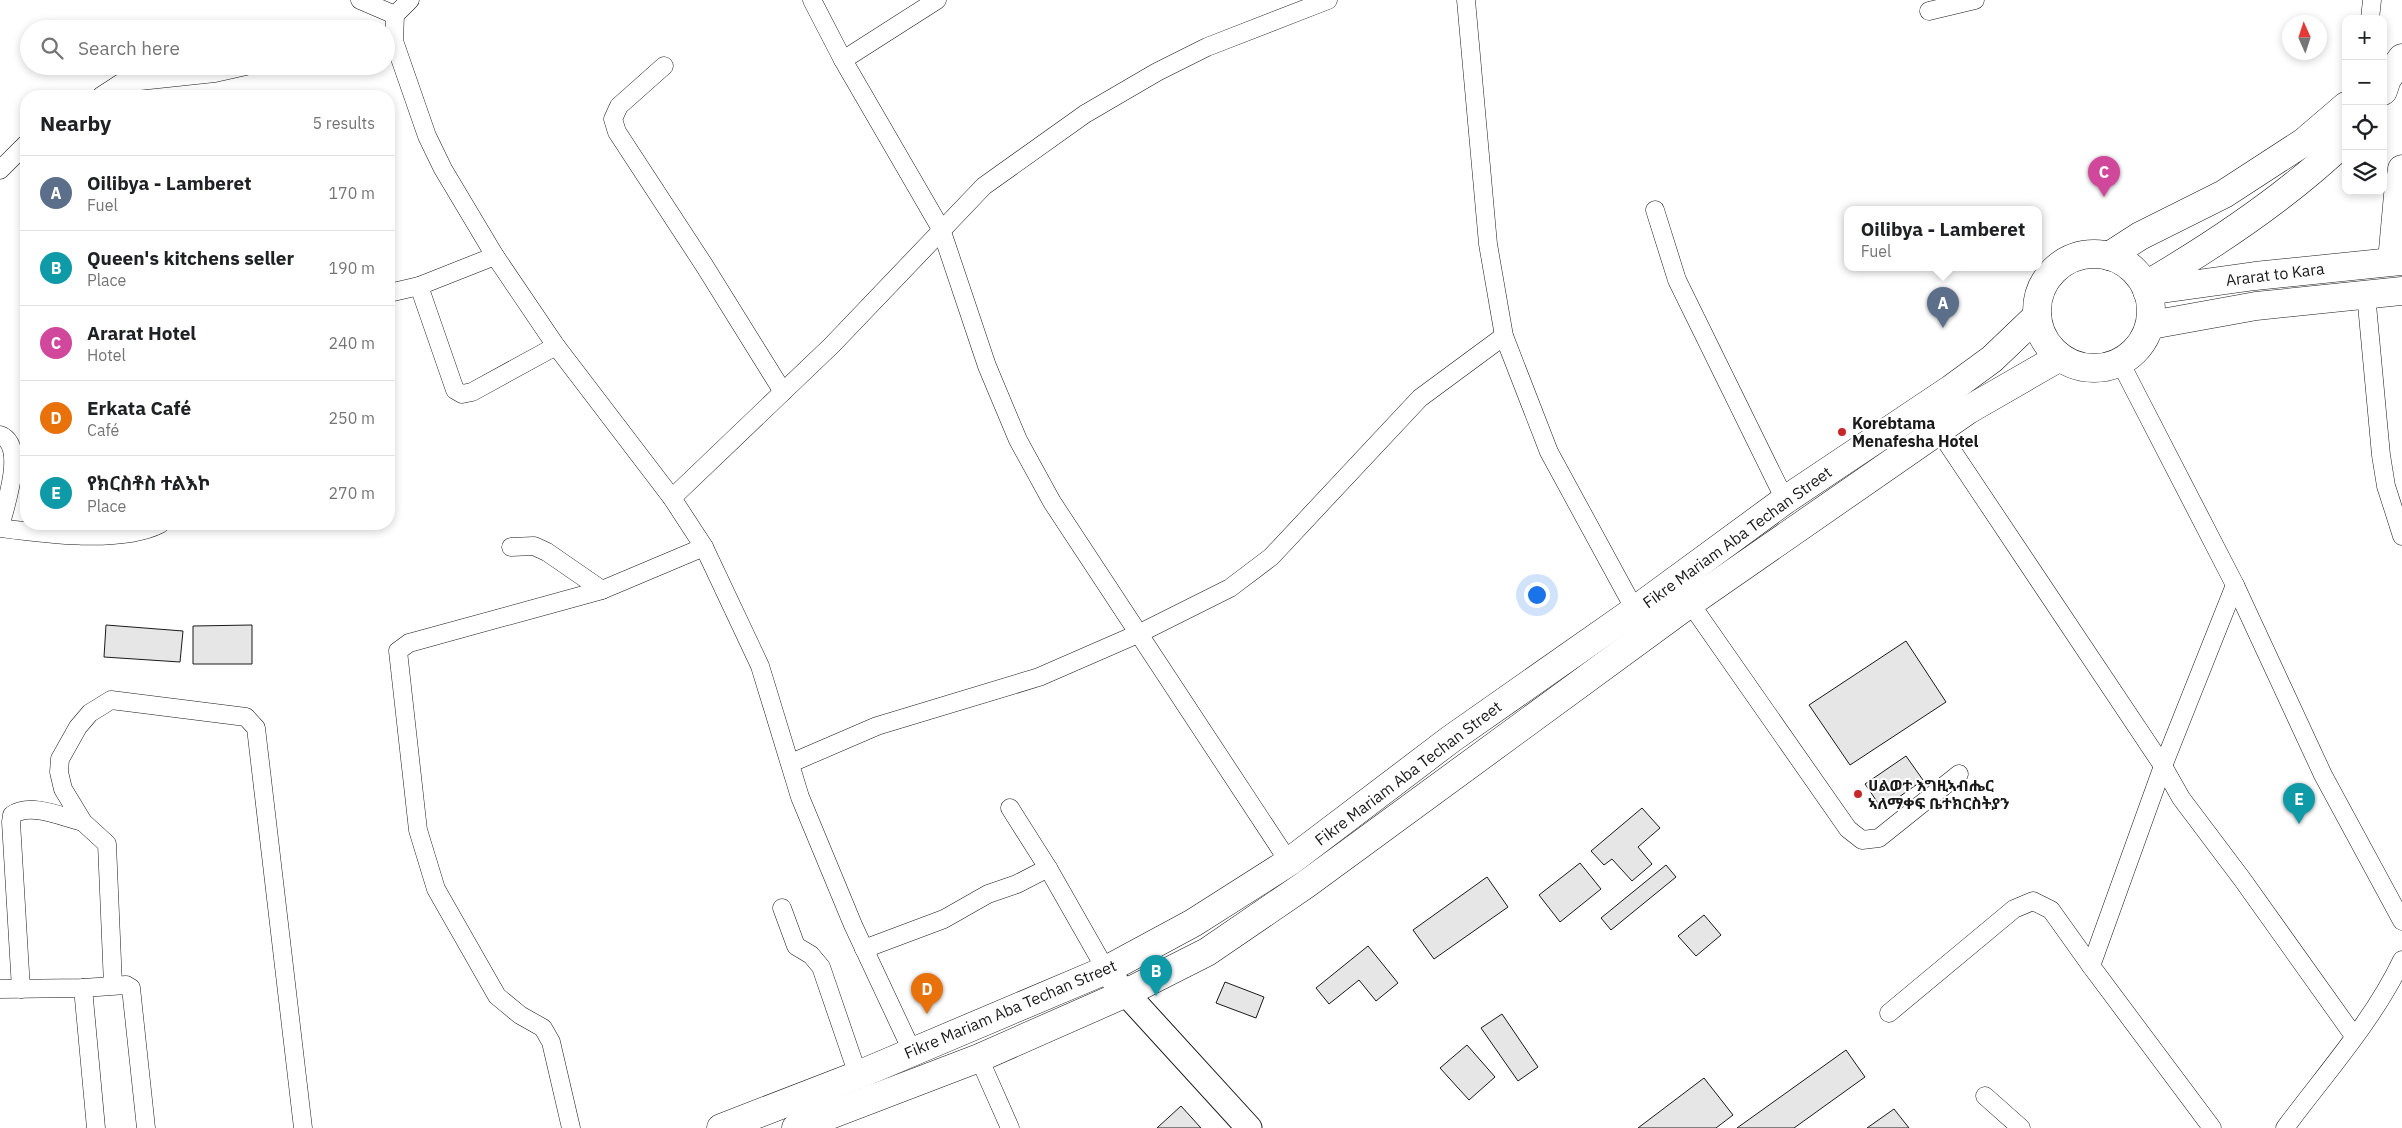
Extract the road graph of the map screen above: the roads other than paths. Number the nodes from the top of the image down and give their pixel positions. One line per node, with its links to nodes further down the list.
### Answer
1 (360, 0): 11 (street)
2 (410, 0): 12 (street)
3 (812, 0): 14 (street)
4 (937, 0): 14 (street)
5 (1328, 0): 24 (street)
6 (1466, 0): 35 (street)
7 (1975, 0): 9 (street)
8 (2372, 0): 10 (street)
9 (1929, 11)
10 (2370, 15)
11 (385, 20)
12 (395, 20)
13 (395, 44): 25 (street)
14 (843, 60): 24 (street)
15 (664, 66): 39 (street)
16 (196, 75): 17 (street)
17 (110, 90)
18 (2342, 109): 26 (main road)
19 (2342, 144): 29 (main road)
20 (20, 150): 22 (street)
21 (2402, 169): 27 (main road)
22 (0, 170)
23 (1655, 210): 43 (street)
24 (941, 229): 39 (street); 53 (street)
25 (495, 256): 28 (street); 36 (street)
26 (2109, 256): 29 (main road); 33 (main road)
27 (2397, 261): 29 (main road, Ararat to Kara)
28 (419, 286): 31 (street); 36 (street)
29 (2146, 288): 34 (main road)
30 (2402, 291): 32 (main road, Ararat to Kara)
31 (395, 292)
32 (2366, 294): 34 (main road, Ararat to Kara); 46 (street)
33 (2037, 316): 37 (main road); 43 (main road, Fikre Mariam Aba Techan Street)
34 (2151, 324): 38 (main road)
35 (1504, 336): 52 (street); 53 (street)
36 (556, 346): 42 (street)
37 (2060, 357): 38 (main road); 40 (main road, Fikre Mariam Aba Techan Street)
38 (2120, 362): 49 (street)
39 (783, 392): 42 (street)
40 (1939, 431): 51 (main road, Fikre Mariam Aba Techan Street); 55 (street)
41 (0, 435): 44 (street)
42 (672, 498): 48 (street)
43 (1784, 500): 52 (main road, Fikre Mariam Aba Techan Street)
44 (0, 527): 45 (street)
45 (143, 530)
46 (2402, 536)
47 (512, 547): 50 (street)
48 (704, 547): 50 (street); 54 (street)
49 (2236, 585): 55 (street); 62 (street)
50 (602, 590): 81 (street)
51 (1690, 603): 56 (street); 71 (main road, Fikre Mariam Aba Techan Street)
52 (1635, 610): 59 (main road, Fikre Mariam Aba Techan Street)
53 (1140, 633): 54 (street); 59 (street)
54 (791, 763): 63 (street)
55 (2163, 766): 65 (street); 73 (street)
56 (1959, 774)
57 (1010, 808): 60 (street)
58 (83, 822): 67 (street); 70 (street); 80 (street)
59 (1289, 862): 66 (main road, Fikre Mariam Aba Techan Street)
60 (1048, 868): 63 (street); 66 (street)
61 (782, 908): 76 (street)
62 (2402, 921)
63 (864, 950): 74 (street)
64 (2402, 960): 73 (street)
65 (2092, 966): 72 (street); 87 (street)
66 (1106, 970): 71 (street); 74 (main road, Fikre Mariam Aba Techan Street)
67 (113, 985): 68 (street); 79 (street)
68 (83, 988): 70 (street); 78 (street)
69 (0, 989): 70 (street)
70 (21, 989)
71 (1124, 994): 75 (main road, Fikre Mariam Aba Techan Street); 85 (street)
72 (1889, 1014)
73 (2354, 1036): 88 (street)
74 (912, 1051): 76 (main road, Fikre Mariam Aba Techan Street)
75 (979, 1058): 83 (main road, Fikre Mariam Aba Techan Street); 84 (street)
76 (858, 1075): 82 (main road, Fikre Mariam Aba Techan Street)
77 (1985, 1096): 86 (street)
78 (96, 1128)
79 (146, 1128)
80 (303, 1128)
81 (571, 1128)
82 (721, 1128)
83 (796, 1128)
84 (1010, 1128)
85 (1250, 1128)
86 (2021, 1128)
87 (2212, 1128)
88 (2285, 1128)

